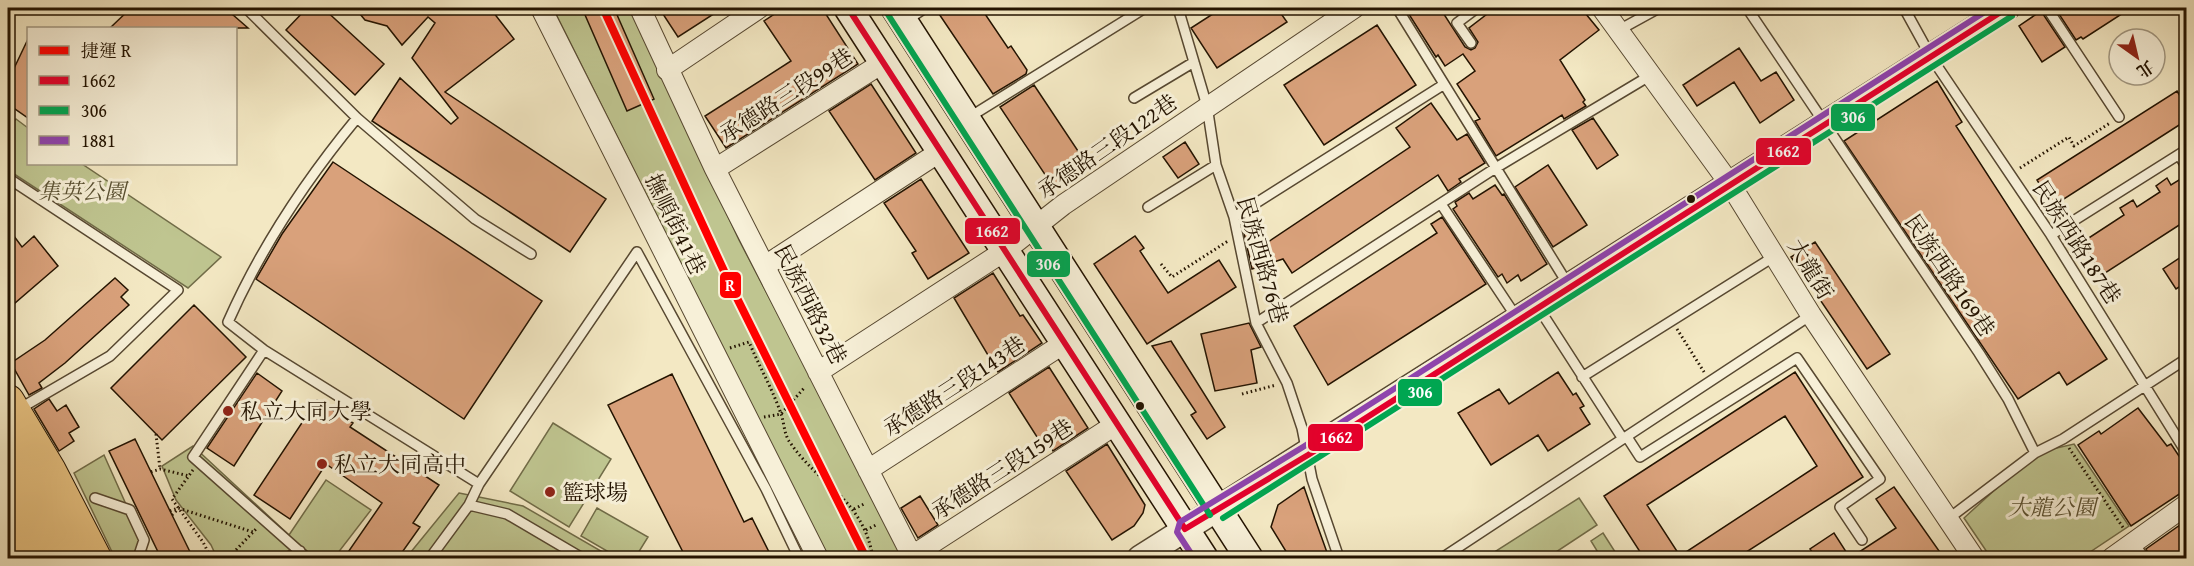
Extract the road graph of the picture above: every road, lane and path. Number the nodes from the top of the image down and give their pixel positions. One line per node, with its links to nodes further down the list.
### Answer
1 (246, 8): 29 (lane)
2 (541, 8): 112 (street, 撫順街41巷)
3 (640, 8): 23 (street, 民族西路32巷)
4 (759, 8): 23 (street)
5 (848, 8): 21 (main road)
6 (1145, 8): 30 (lane)
7 (1178, 8): 22 (lane, 民族西路76巷)
8 (1354, 8): 27 (street, 承德路三段122巷)
9 (1397, 8): 25 (lane)
10 (1477, 8): 19 (lane)
11 (1602, 8): 18 (street, 大龍街)
12 (1659, 8): 18 (lane)
13 (1747, 8): 31 (lane, 民族西路169巷)
14 (1904, 8): 20 (lane, 民族西路187巷)
15 (2007, 8): 20 (street)
16 (2047, 8): 28 (lane)
17 (908, 12): 30 (main road)
18 (1619, 30): 24 (street, 大龍街)
19 (1471, 44)
20 (1931, 57): 31 (street); 38 (lane, 民族西路187巷)
21 (884, 62): 32 (main road); 36 (street, 承德路三段99巷)
22 (1194, 62): 26 (lane); 27 (lane, 民族西路76巷)
23 (667, 70): 36 (street, 民族西路32巷)
24 (1652, 75): 37 (lane); 40 (street, 大龍街)
25 (1443, 85): 37 (lane); 43 (lane)
26 (1134, 98)
27 (1207, 106): 34 (lane, 民族西路76巷); 44 (street, 承德路三段122巷)
28 (2119, 117): 38 (path)
29 (357, 118): 48 (lane); 59 (lane)
30 (966, 119): 44 (main road)
31 (1825, 123): 40 (street); 74 (lane, 民族西路169巷)
32 (941, 151): 47 (main road); 51 (street)
33 (2183, 152): 35 (lane); 45 (lane)
34 (1216, 165): 42 (lane); 43 (lane, 民族西路76巷)
35 (2187, 166)
36 (716, 169): 51 (street, 民族西路32巷)
37 (1494, 169): 41 (lane); 52 (lane)
38 (2010, 174): 45 (lane, 民族西路187巷)
39 (8, 178): 67 (lane)
40 (1730, 184): 49 (street, 大龍街); 52 (street)
41 (1441, 204): 53 (lane); 56 (lane)
42 (1148, 207)
43 (1234, 217): 46 (lane, 民族西路76巷)
44 (1035, 226): 47 (street, 承德路三段122巷); 89 (main road)
45 (2050, 235): 65 (lane, 民族西路187巷)
46 (1237, 236): 50 (path); 56 (lane, 民族西路76巷)
47 (1006, 250): 57 (main road); 62 (street, 承德路三段122巷)
48 (531, 254)
49 (1774, 255): 54 (street, 大龍街); 55 (lane)
50 (1161, 264)
51 (765, 266): 62 (street, 民族西路32巷)
52 (1570, 287): 53 (street)
53 (1528, 314): 61 (lane); 75 (street)
54 (1811, 315): 63 (lane); 92 (street, 大龍街)
55 (1671, 320): 61 (lane); 63 (path)
56 (1257, 323): 64 (lane, 民族西路76巷)
57 (1066, 342): 69 (main road); 79 (street, 承德路三段143巷)
58 (726, 349): 68 (path)
59 (264, 350): 77 (lane); 82 (lane)
60 (2187, 359): 65 (lane)
61 (1582, 377): 71 (lane)
62 (813, 378): 68 (path); 79 (street, 民族西路32巷)
63 (1711, 382): 71 (lane)
64 (1287, 383): 66 (path); 75 (lane, 民族西路76巷)
65 (2145, 387): 72 (lane); 73 (lane, 民族西路187巷)
66 (1242, 394)
67 (11, 406): 104 (main road)
68 (781, 414): 88 (path)
69 (1118, 423): 95 (main road); 101 (street, 承德路三段159巷)
70 (156, 434): 78 (path)
71 (1625, 438): 98 (lane); 118 (lane)
72 (2063, 439): 74 (lane); 99 (path)
73 (2187, 452)
74 (2035, 453): 92 (lane)
75 (1308, 454): 89 (street); 117 (lane, 民族西路76巷)
76 (8, 456): 103 (main road)
77 (199, 462): 81 (path); 93 (lane)
78 (160, 469): 80 (path); 81 (path)
79 (868, 470): 101 (street, 民族西路32巷)
80 (151, 472)
81 (189, 476): 87 (path)
82 (479, 484): 85 (lane); 111 (lane)
83 (95, 498): 105 (lane)
84 (868, 502): 88 (path)
85 (469, 505): 109 (lane); 110 (lane)
86 (2187, 505): 99 (street)
87 (178, 508): 90 (path); 97 (path); 106 (path)
88 (854, 509): 96 (path)
89 (1218, 510): 95 (street); 116 (main road)
90 (171, 513)
91 (8, 514): 102 (main road)
92 (1948, 519): 119 (street, 大龍街)
93 (265, 520): 97 (path); 100 (lane)
94 (879, 524): 96 (path)
95 (1185, 529): 114 (street); 115 (main road)
96 (866, 530): 113 (path)
97 (253, 532): 107 (path)
98 (1862, 540)
99 (2139, 551): 120 (street)
100 (304, 556): 108 (lane)
101 (913, 557)
102 (31, 558)
103 (63, 558)
104 (95, 558)
105 (138, 558)
106 (211, 558)
107 (233, 558)
108 (286, 558)
109 (430, 558)
110 (582, 558)
111 (799, 558)
112 (818, 558)
113 (873, 558)
114 (1140, 558)
115 (1204, 558)
116 (1249, 558)
117 (1339, 558)
118 (1442, 558)
119 (1974, 558)
120 (2112, 558)

